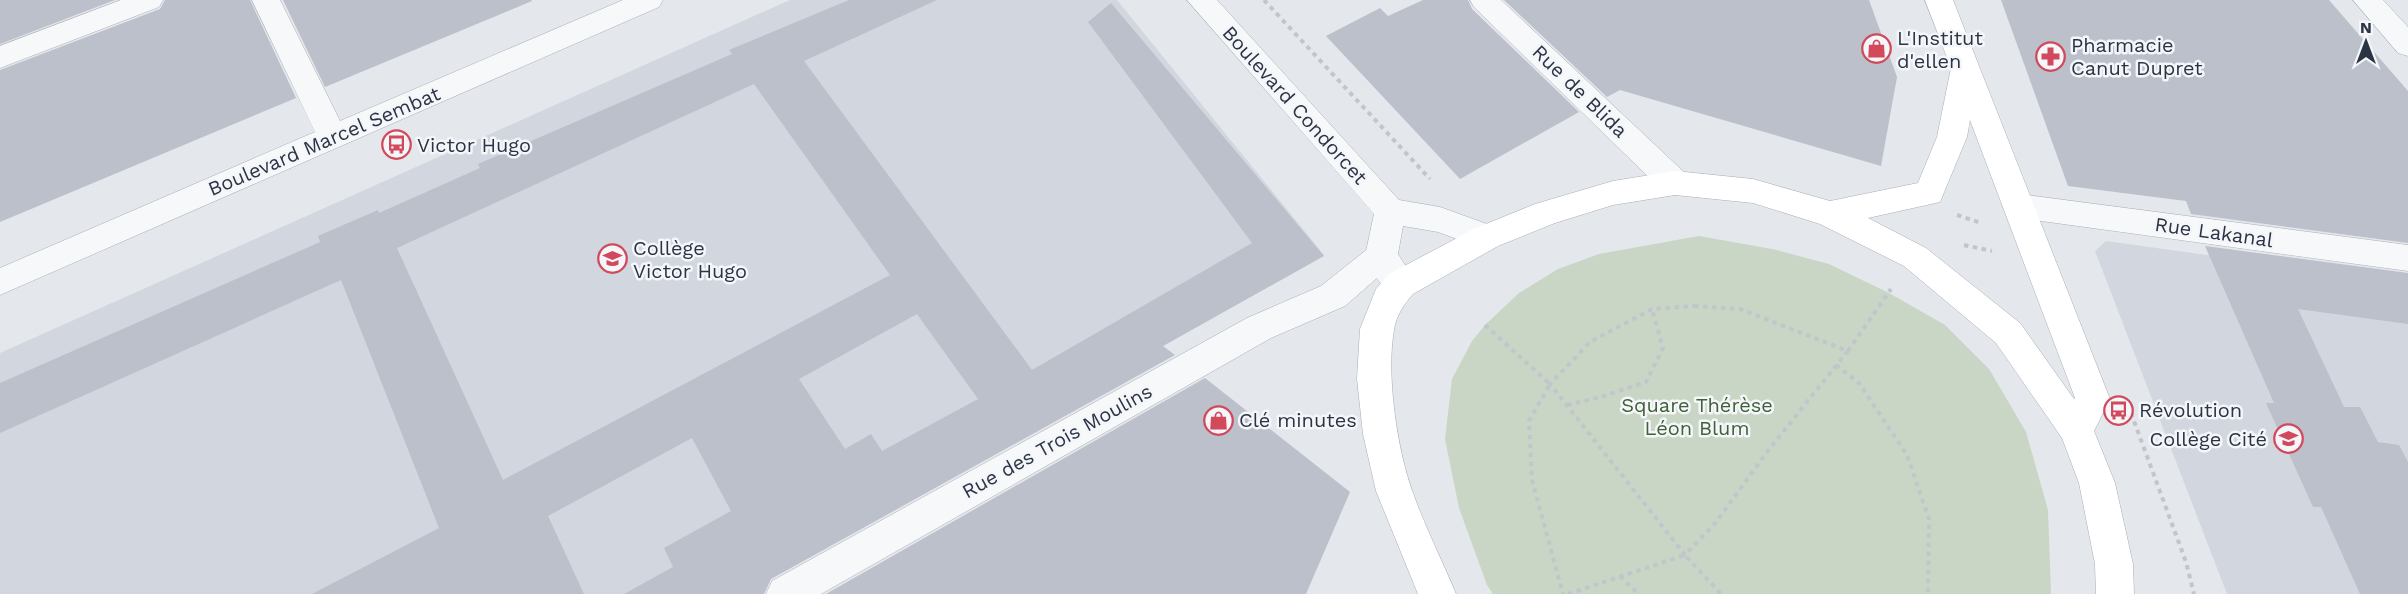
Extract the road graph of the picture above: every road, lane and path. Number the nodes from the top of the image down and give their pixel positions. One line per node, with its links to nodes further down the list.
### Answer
1 (149, 0): 10 (street)
2 (266, 0): 12 (street)
3 (649, 0): 12 (street, Boulevard Marcel Sembat)
4 (1201, 0): 16 (street, Boulevard Condorcet)
5 (1264, 0): 13 (path)
6 (1484, 0): 14 (street, Rue de Blida)
7 (1939, 0): 11 (main road)
8 (2367, 0): 9 (street)
9 (2408, 46)
10 (0, 57)
11 (1965, 69): 15 (main road); 17 (main road)
12 (333, 137): 21 (street, Boulevard Marcel Sembat)
13 (1432, 182)
14 (1675, 183): 17 (main road); 18 (main road)
15 (2019, 206): 20 (street, Rue Lakanal); 31 (main road)
16 (1390, 211): 18 (street); 19 (street)
17 (1830, 214): 31 (main road)
18 (1487, 237): 22 (main road)
19 (1381, 256): 22 (street); 24 (street, Rue des Trois Moulins)
20 (2408, 258)
21 (0, 282)
22 (1395, 292): 24 (street, Rue des Trois Moulins); 35 (main road)
23 (1889, 293): 27 (path)
24 (1333, 296): 34 (street, Rue des Trois Moulins)
25 (1652, 309): 27 (path); 29 (path); 30 (path)
26 (1485, 325): 29 (path)
27 (1848, 351): 28 (path)
28 (1836, 365): 32 (path); 39 (path)
29 (1550, 384): 30 (path); 36 (path)
30 (1567, 405): 32 (path)
31 (2076, 430): 40 (main road)
32 (1685, 555): 33 (path); 38 (path)
33 (1620, 576): 36 (path); 37 (path)
34 (785, 594)
35 (1437, 594)
36 (1565, 594)
37 (1638, 594)
38 (1721, 594)
39 (1928, 594)
40 (2115, 594)

